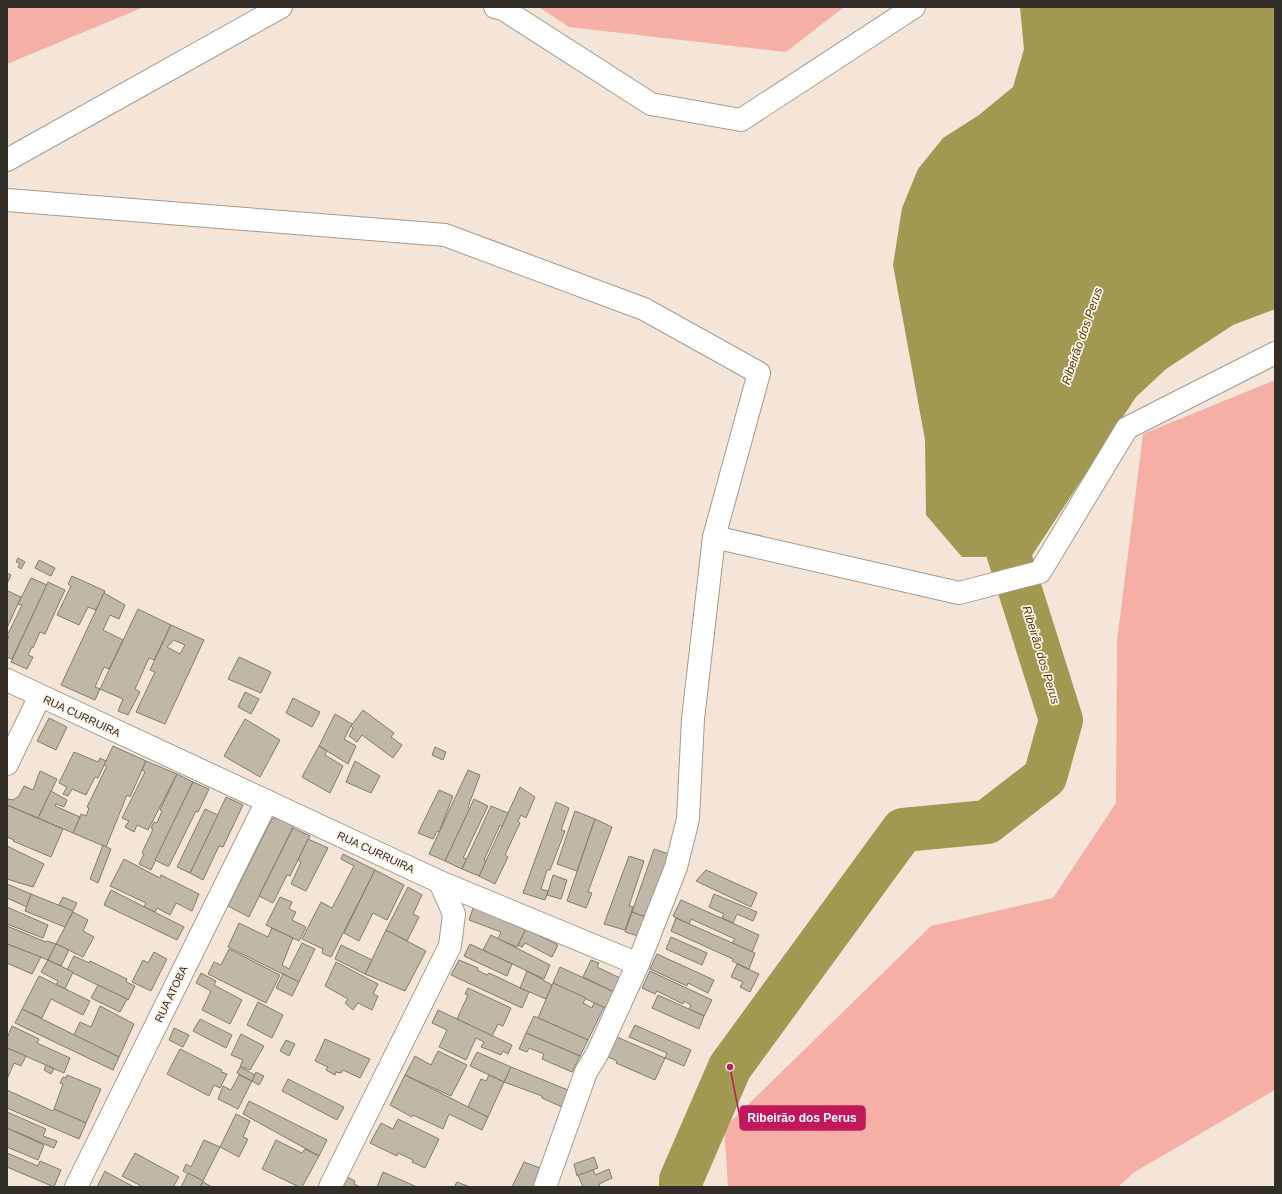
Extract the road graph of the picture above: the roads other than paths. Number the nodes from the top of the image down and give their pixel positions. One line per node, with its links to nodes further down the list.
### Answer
1 (281, 7): 4 (street)
2 (495, 7): 3 (street)
3 (914, 7)
4 (7, 160)
5 (7, 200): 7 (street)
6 (1275, 353): 7 (street)
7 (714, 537): 13 (street)
8 (7, 680): 9 (street, RUA CURRUIRA)
9 (40, 696): 10 (street); 11 (street, RUA CURRUIRA)
10 (7, 764)
11 (267, 800): 12 (street, RUA CURRUIRA); 15 (street, RUA ATOBA)
12 (440, 882): 13 (street, RUA CURRUIRA); 16 (street)
13 (638, 964): 14 (street)
14 (551, 1182)
15 (76, 1187)
16 (330, 1187)

